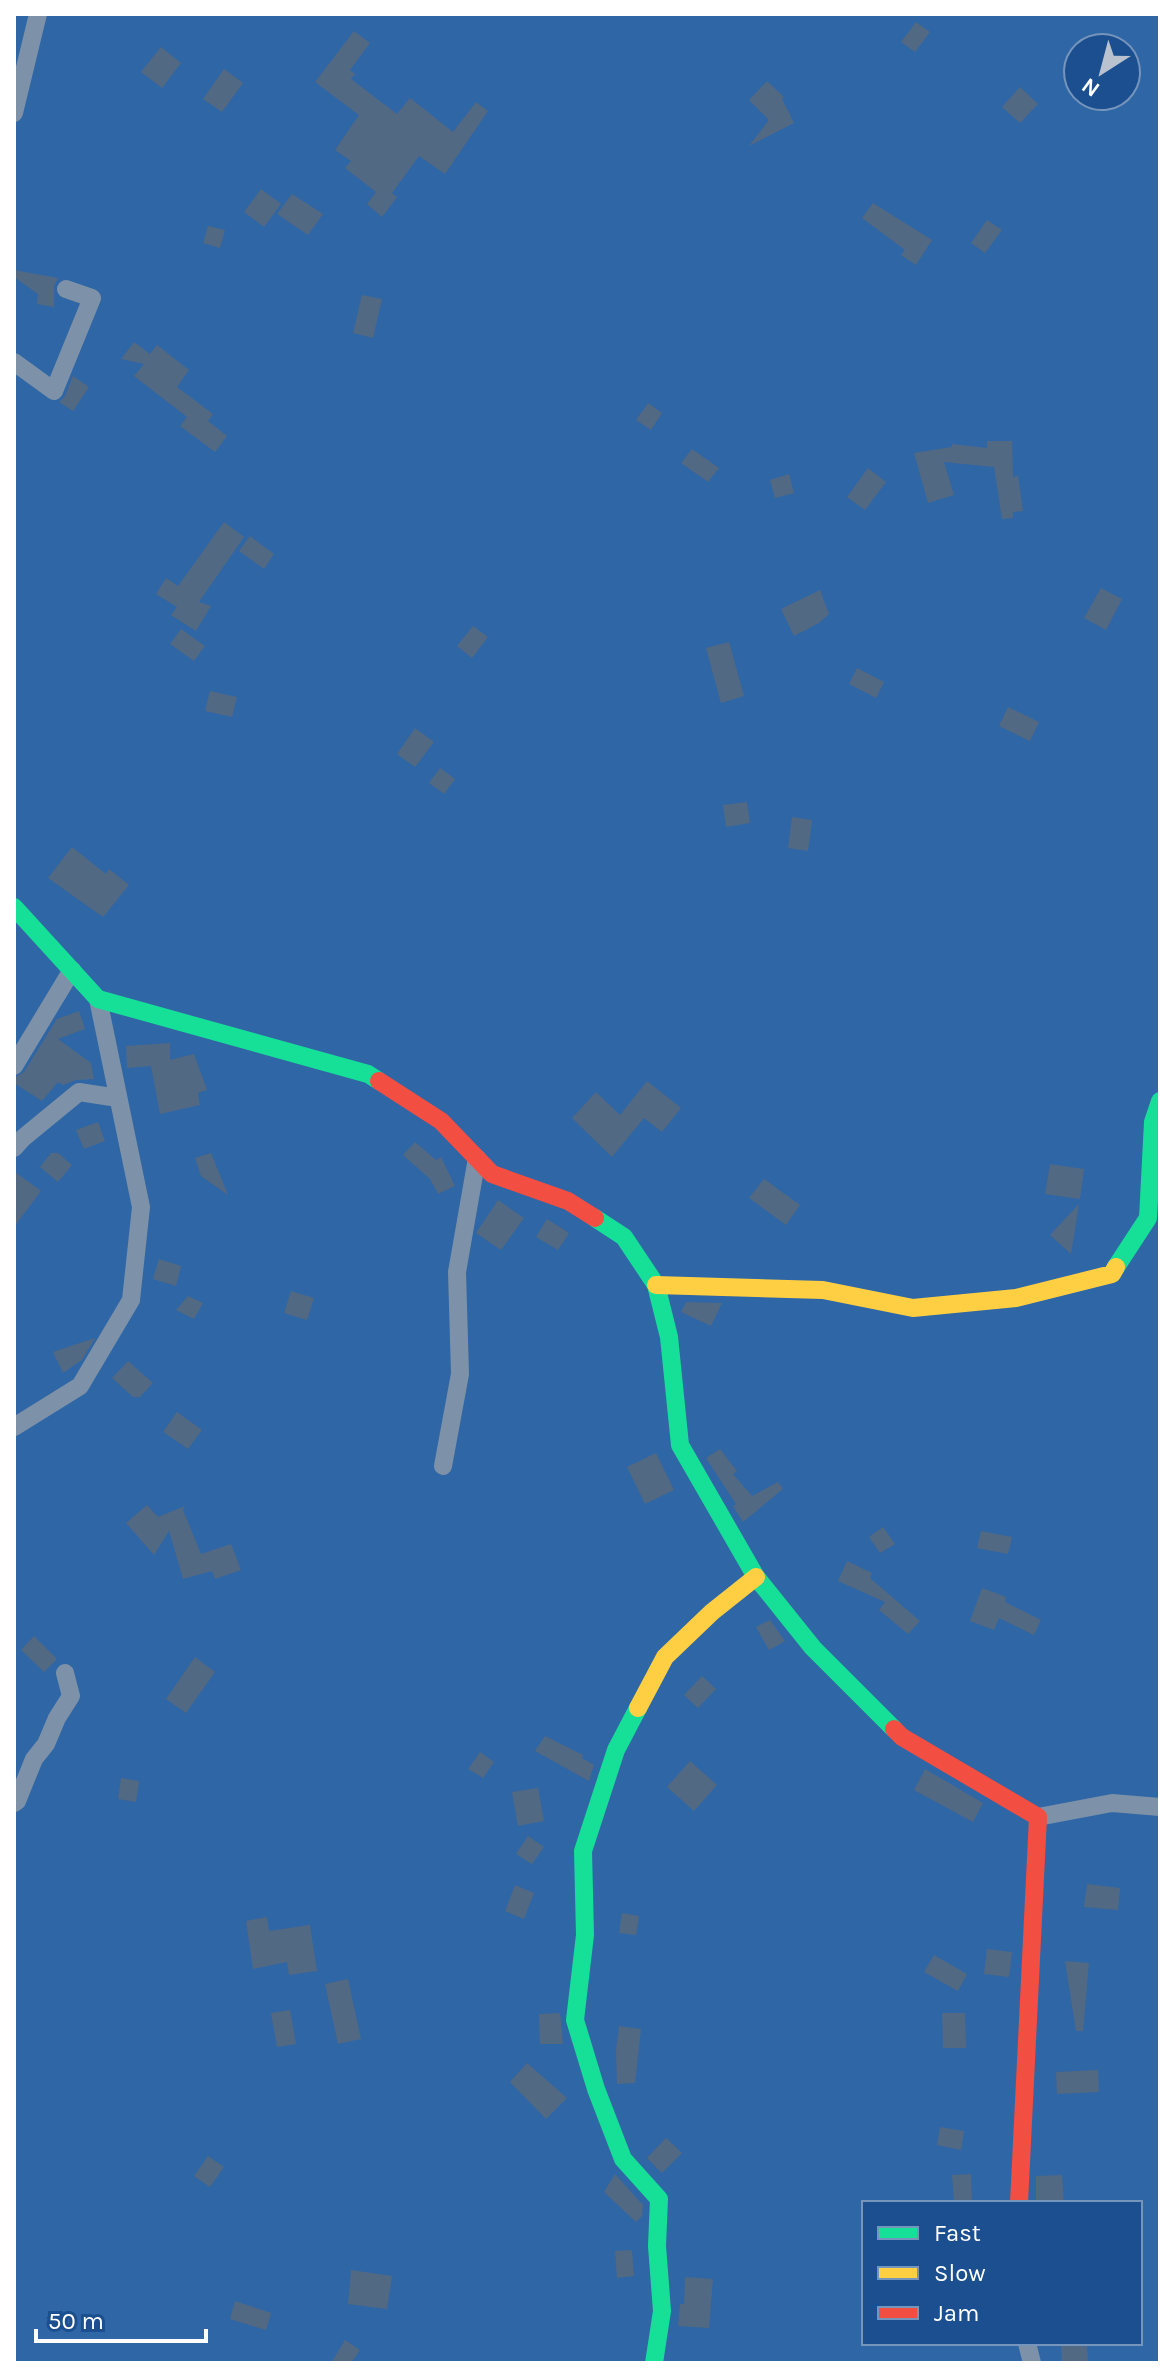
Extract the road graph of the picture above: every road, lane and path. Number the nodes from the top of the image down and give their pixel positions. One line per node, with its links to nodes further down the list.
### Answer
1 (38, 14): 2 (street)
2 (14, 113)
3 (66, 289): 4 (street)
4 (14, 362)
5 (14, 907): 6 (street)
6 (72, 970): 7 (street); 8 (street)
7 (98, 999): 9 (street); 12 (street)
8 (14, 1066)
9 (118, 1098): 11 (street); 14 (street)
10 (1160, 1101): 13 (street)
11 (14, 1148)
12 (477, 1158): 13 (street); 15 (street)
13 (656, 1285): 16 (street)
14 (14, 1427)
15 (443, 1466)
16 (756, 1577): 20 (street); 22 (street)
17 (65, 1673): 18 (street)
18 (14, 1803)
19 (1160, 1807): 20 (street)
20 (1038, 1817): 21 (street)
21 (1019, 2201)
22 (654, 2363)

